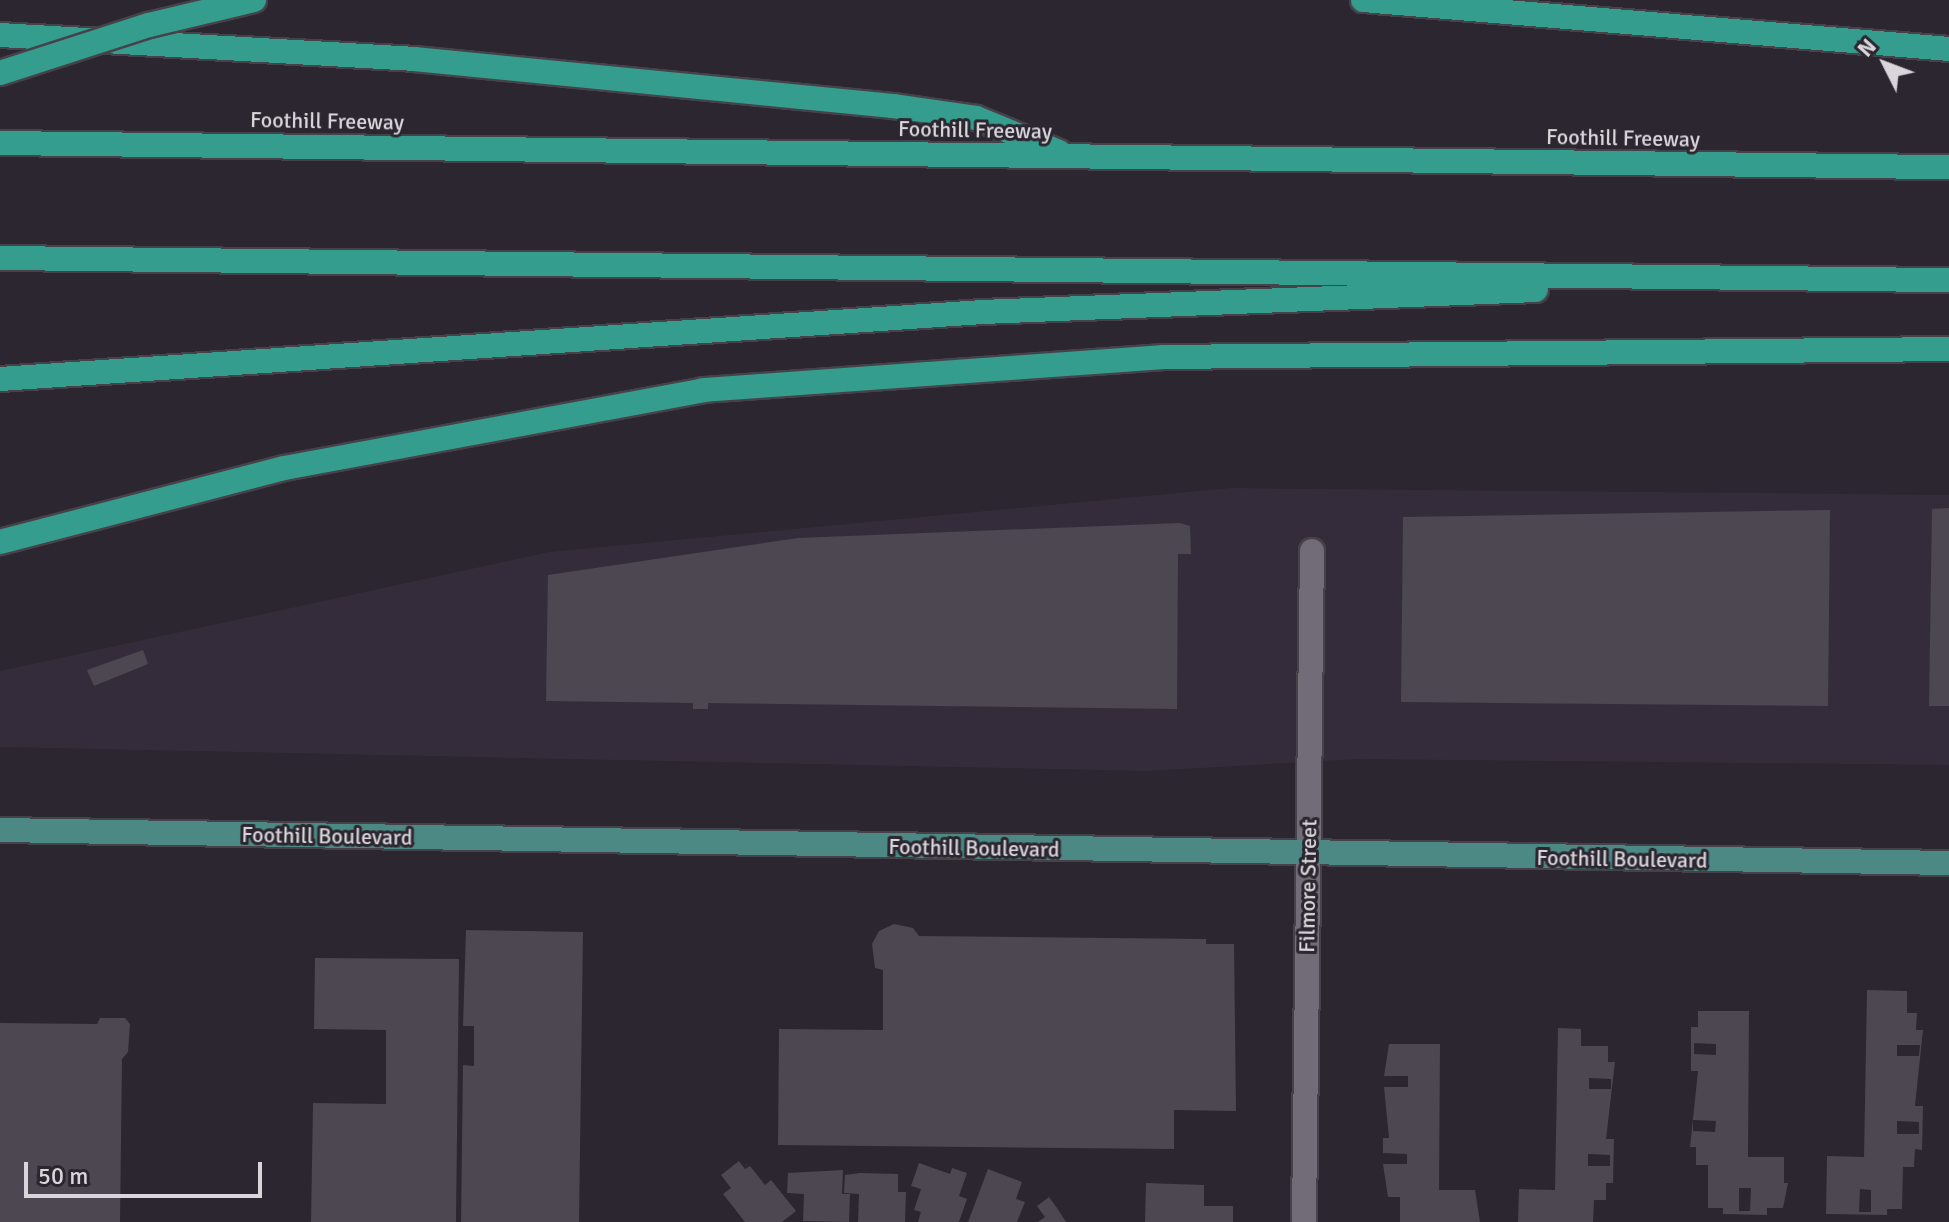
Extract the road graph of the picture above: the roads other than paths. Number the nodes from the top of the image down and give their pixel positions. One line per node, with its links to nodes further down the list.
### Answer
1 (254, 0): 5 (highway, bridge)
2 (1363, 0): 4 (highway)
3 (0, 35): 7 (highway)
4 (1949, 49)
5 (0, 73)
6 (0, 143): 7 (highway, Foothill Freeway)
7 (1072, 158): 8 (highway, Foothill Freeway)
8 (1949, 167)
9 (0, 258): 10 (highway)
10 (1790, 278): 11 (highway); 13 (highway)
11 (1949, 280)
12 (1949, 349): 14 (highway)
13 (0, 379)
14 (0, 542)
15 (1312, 551): 17 (street, Filmore Street)
16 (0, 830): 17 (main road, Foothill Boulevard)
17 (1308, 854): 18 (main road, Foothill Boulevard); 19 (street, Filmore Street)
18 (1949, 863)
19 (1304, 1222)

